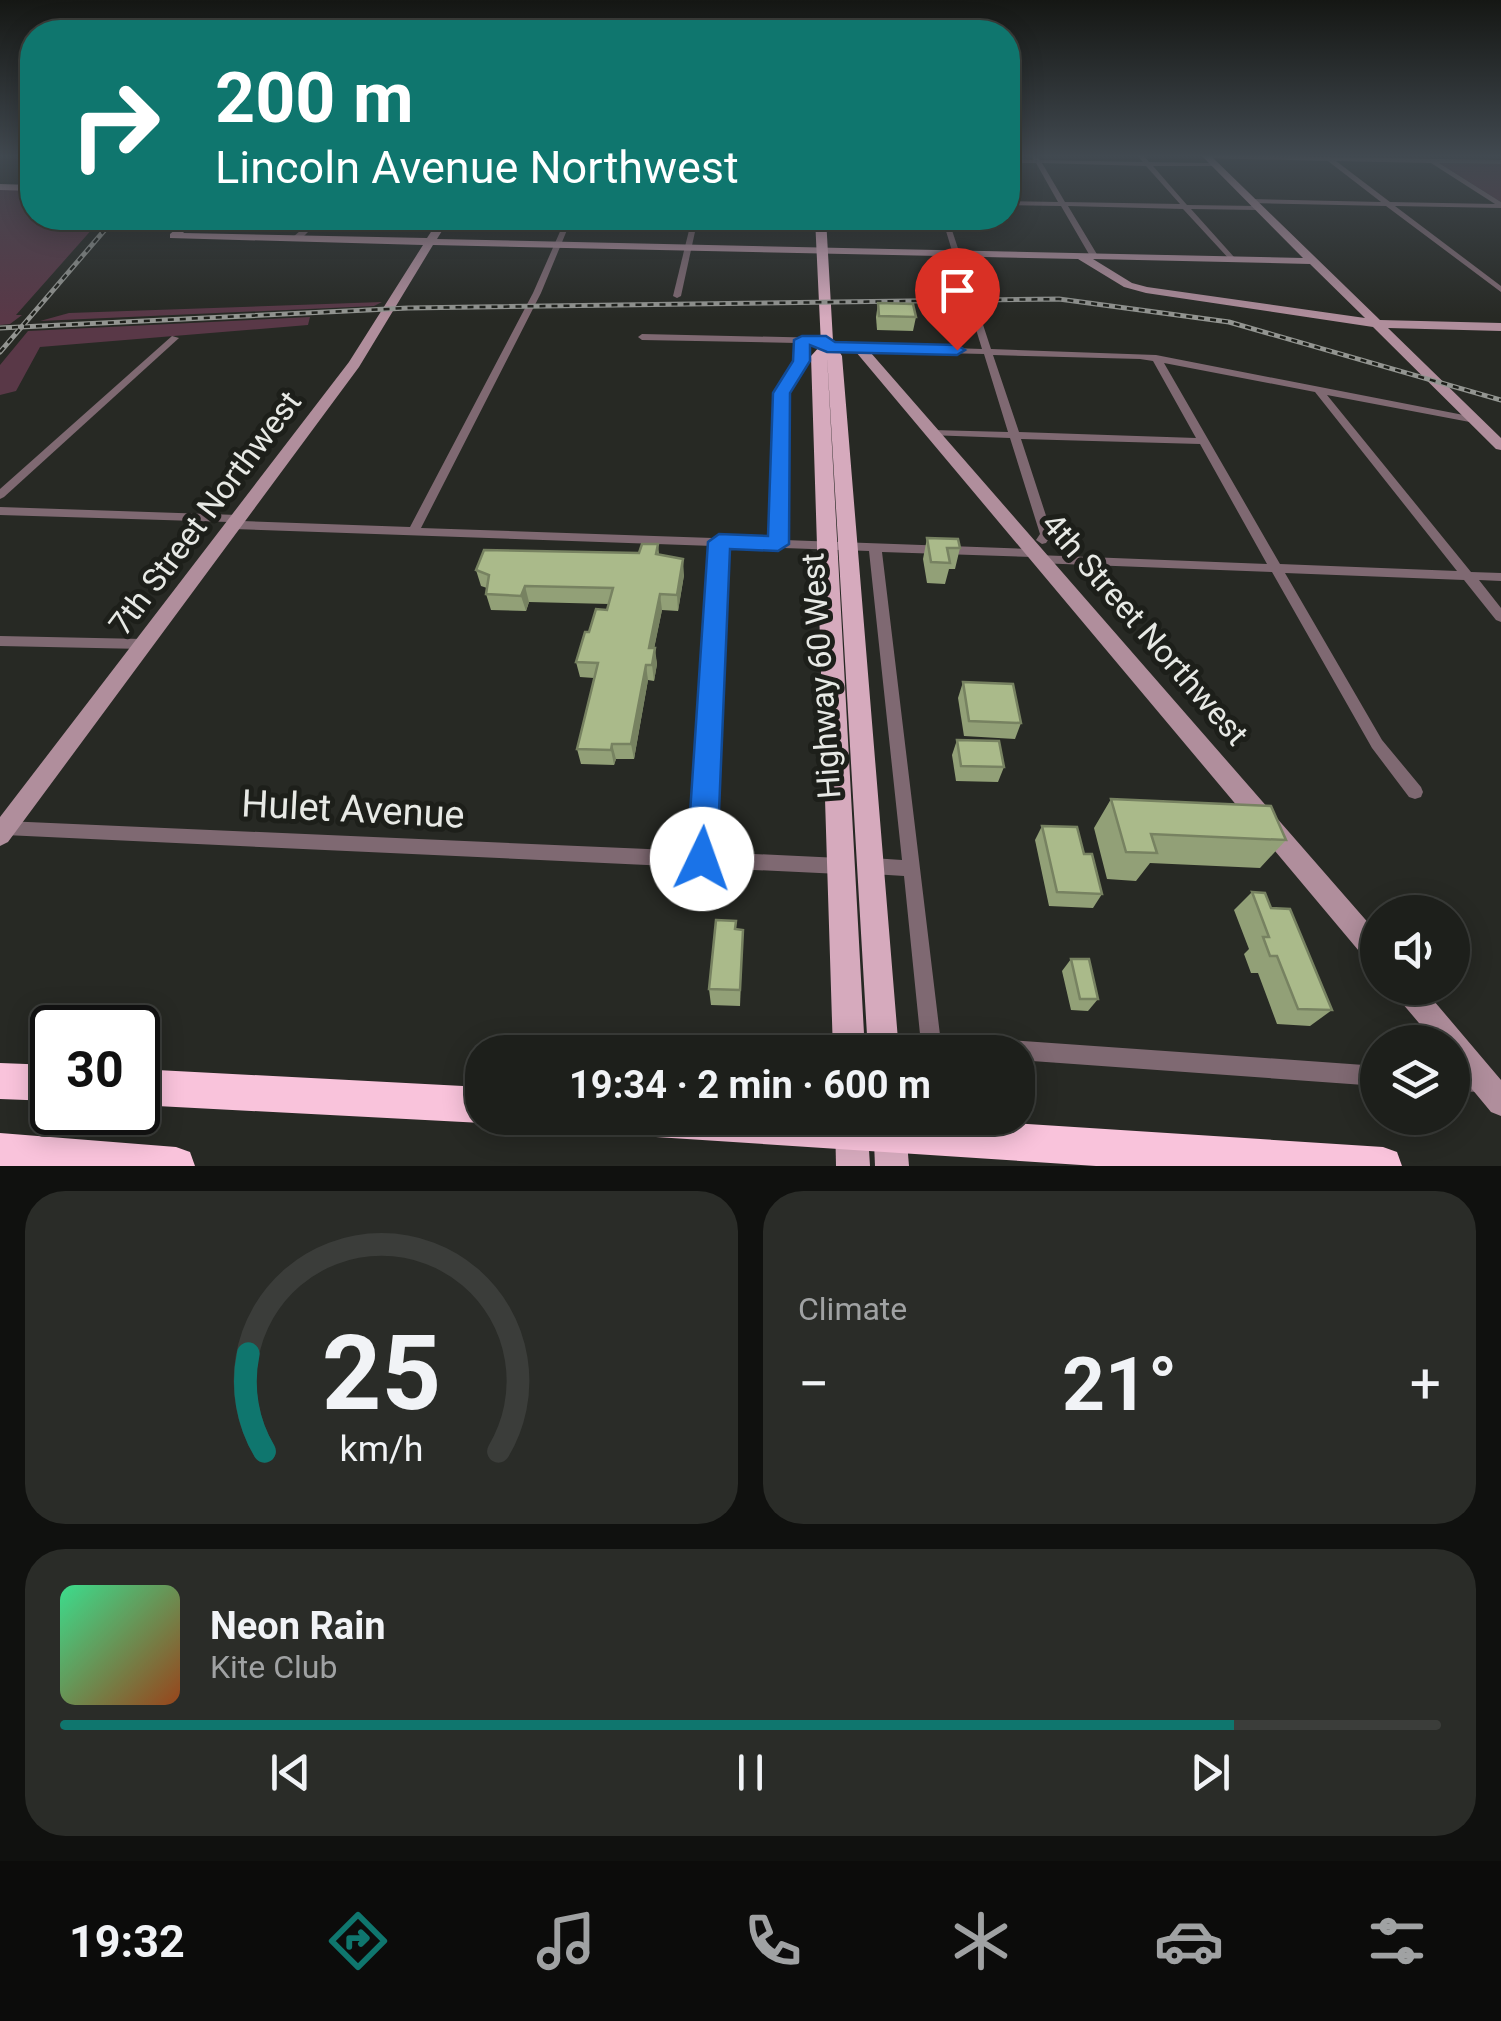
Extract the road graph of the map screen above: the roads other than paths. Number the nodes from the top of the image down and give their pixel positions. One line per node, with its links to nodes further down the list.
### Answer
1 (1066, 209): 19 (street)
2 (1188, 209): 20 (street)
3 (1260, 209): 21 (street)
4 (1395, 209): 23 (street)
5 (181, 230): 12 (street)
6 (307, 230): 12 (street)
7 (436, 230): 13 (street, 7th Street Northwest)
8 (563, 230): 14 (street)
9 (692, 230): 15 (street)
10 (821, 230): 16 (main road)
11 (949, 230): 17 (street)
12 (296, 240): 13 (street)
13 (428, 242): 14 (street); 42 (street, 7th Street Northwest)
14 (556, 244): 15 (street); 43 (street)
15 (688, 247): 16 (street); 24 (street)
16 (822, 249): 17 (street); 30 (main road)
17 (956, 252): 18 (street); 32 (street)
18 (1063, 254): 19 (street); 22 (street)
19 (1094, 256): 20 (street); 22 (street)
20 (1231, 259): 21 (street)
21 (1313, 261): 25 (street)
22 (1107, 270): 25 (street)
23 (1501, 290)
24 (678, 296)
25 (1378, 324): 26 (street); 35 (street)
26 (1501, 327)
27 (642, 337): 29 (street)
28 (175, 338): 40 (street)
29 (802, 340): 30 (street); 45 (street)
30 (827, 344): 31 (street); 46 (main road, Highway 60 West)
31 (860, 348): 32 (street); 36 (street, 4th Street Northwest)
32 (990, 351): 33 (street); 37 (street)
33 (1156, 358): 34 (street); 38 (street)
34 (1317, 389): 35 (street); 49 (street)
35 (1474, 420): 39 (street)
36 (932, 434): 37 (street); 47 (street, 4th Street Northwest)
37 (1016, 436): 38 (street); 47 (street)
38 (1203, 441): 48 (street)
39 (1501, 446)
40 (0, 495)
41 (0, 511): 42 (street)
42 (235, 522): 43 (street); 53 (street, 7th Street Northwest)
43 (414, 530): 44 (street)
44 (719, 542): 45 (street); 56 (street)
45 (778, 544): 46 (street)
46 (851, 546): 47 (street); 57 (main road, Highway 60 West); 58 (main road, Highway 60 West); 59 (street)
47 (1037, 550): 48 (street); 60 (street, 4th Street Northwest)
48 (1278, 570): 49 (street); 54 (street)
49 (1468, 576): 50 (street); 51 (street)
50 (1501, 578)
51 (1501, 618)
52 (0, 640): 53 (street)
53 (143, 644): 55 (street, 7th Street Northwest)
54 (1415, 792)
55 (2, 831): 56 (street, Hulet Avenue)
56 (702, 859): 57 (street, Hulet Avenue)
57 (842, 866): 63 (main road, Highway 60 West)
58 (872, 866): 59 (street); 64 (main road, Highway 60 West)
59 (910, 868): 66 (street)
60 (1360, 933)
61 (1420, 1005): 62 (street)
62 (1437, 1025)
63 (847, 1035)
64 (883, 1035)
65 (1470, 1065): 70 (street)
66 (1360, 1075)
67 (0, 1081): 68 (highway)
68 (30, 1082)
69 (160, 1088): 71 (highway)
70 (1492, 1092)
71 (465, 1103)
72 (815, 1135): 73 (highway)
73 (852, 1139): 74 (highway)
74 (890, 1140): 77 (highway)
75 (0, 1152): 76 (highway)
76 (176, 1166)
77 (1383, 1166)

